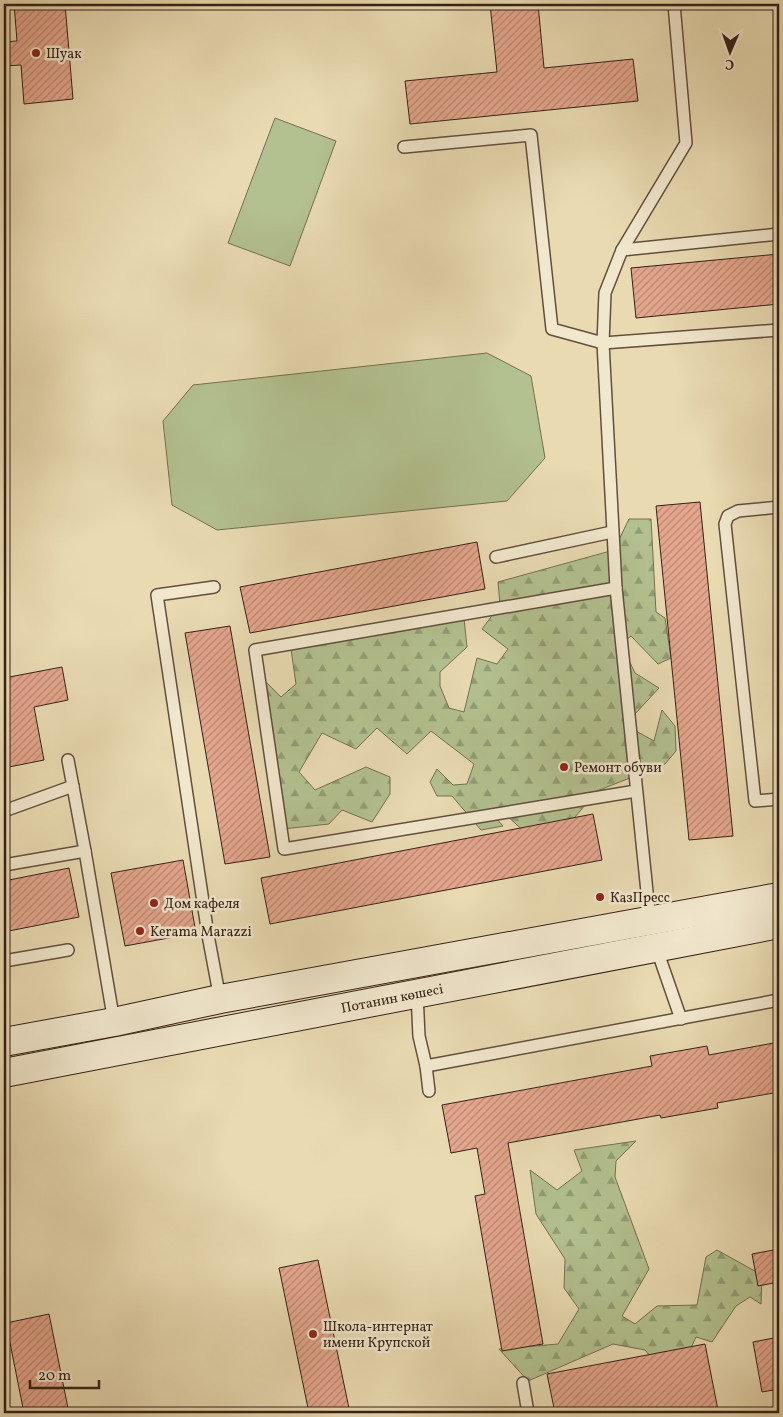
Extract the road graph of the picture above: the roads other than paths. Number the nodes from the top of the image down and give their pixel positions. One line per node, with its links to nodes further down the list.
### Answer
1 (674, 4): 4 (lane)
2 (404, 147): 6 (lane)
3 (779, 234): 4 (lane)
4 (622, 250): 6 (lane)
5 (779, 330): 6 (lane)
6 (603, 343): 8 (lane)
7 (779, 506): 15 (lane)
8 (612, 532): 9 (lane); 11 (lane)
9 (496, 558)
10 (214, 587): 25 (lane)
11 (616, 588): 14 (lane); 14 (lane)
12 (68, 760): 13 (lane)
13 (73, 786): 16 (lane); 17 (lane)
14 (636, 791): 21 (lane)
15 (779, 799)
16 (4, 811)
17 (85, 851): 18 (lane); 28 (lane)
18 (4, 865)
19 (779, 897): 21 (main road, Потанин көшесі)
20 (779, 924): 21 (main road, Потанин көшесі)
21 (653, 934): 24 (main road, Потанин көшесі); 25 (main road, Потанин көшесі); 27 (lane)
22 (68, 950): 23 (lane)
23 (4, 961)
24 (417, 994): 30 (lane); 31 (main road, Потанин көшесі)
25 (220, 999): 28 (main road, Потанин көшесі)
26 (779, 1000): 27 (lane)
27 (681, 1018): 30 (lane)
28 (114, 1022): 29 (main road, Потанин көшесі)
29 (4, 1042)
30 (426, 1066): 32 (lane)
31 (4, 1073)
32 (429, 1091)
33 (523, 1383): 34 (lane)
34 (528, 1413)

